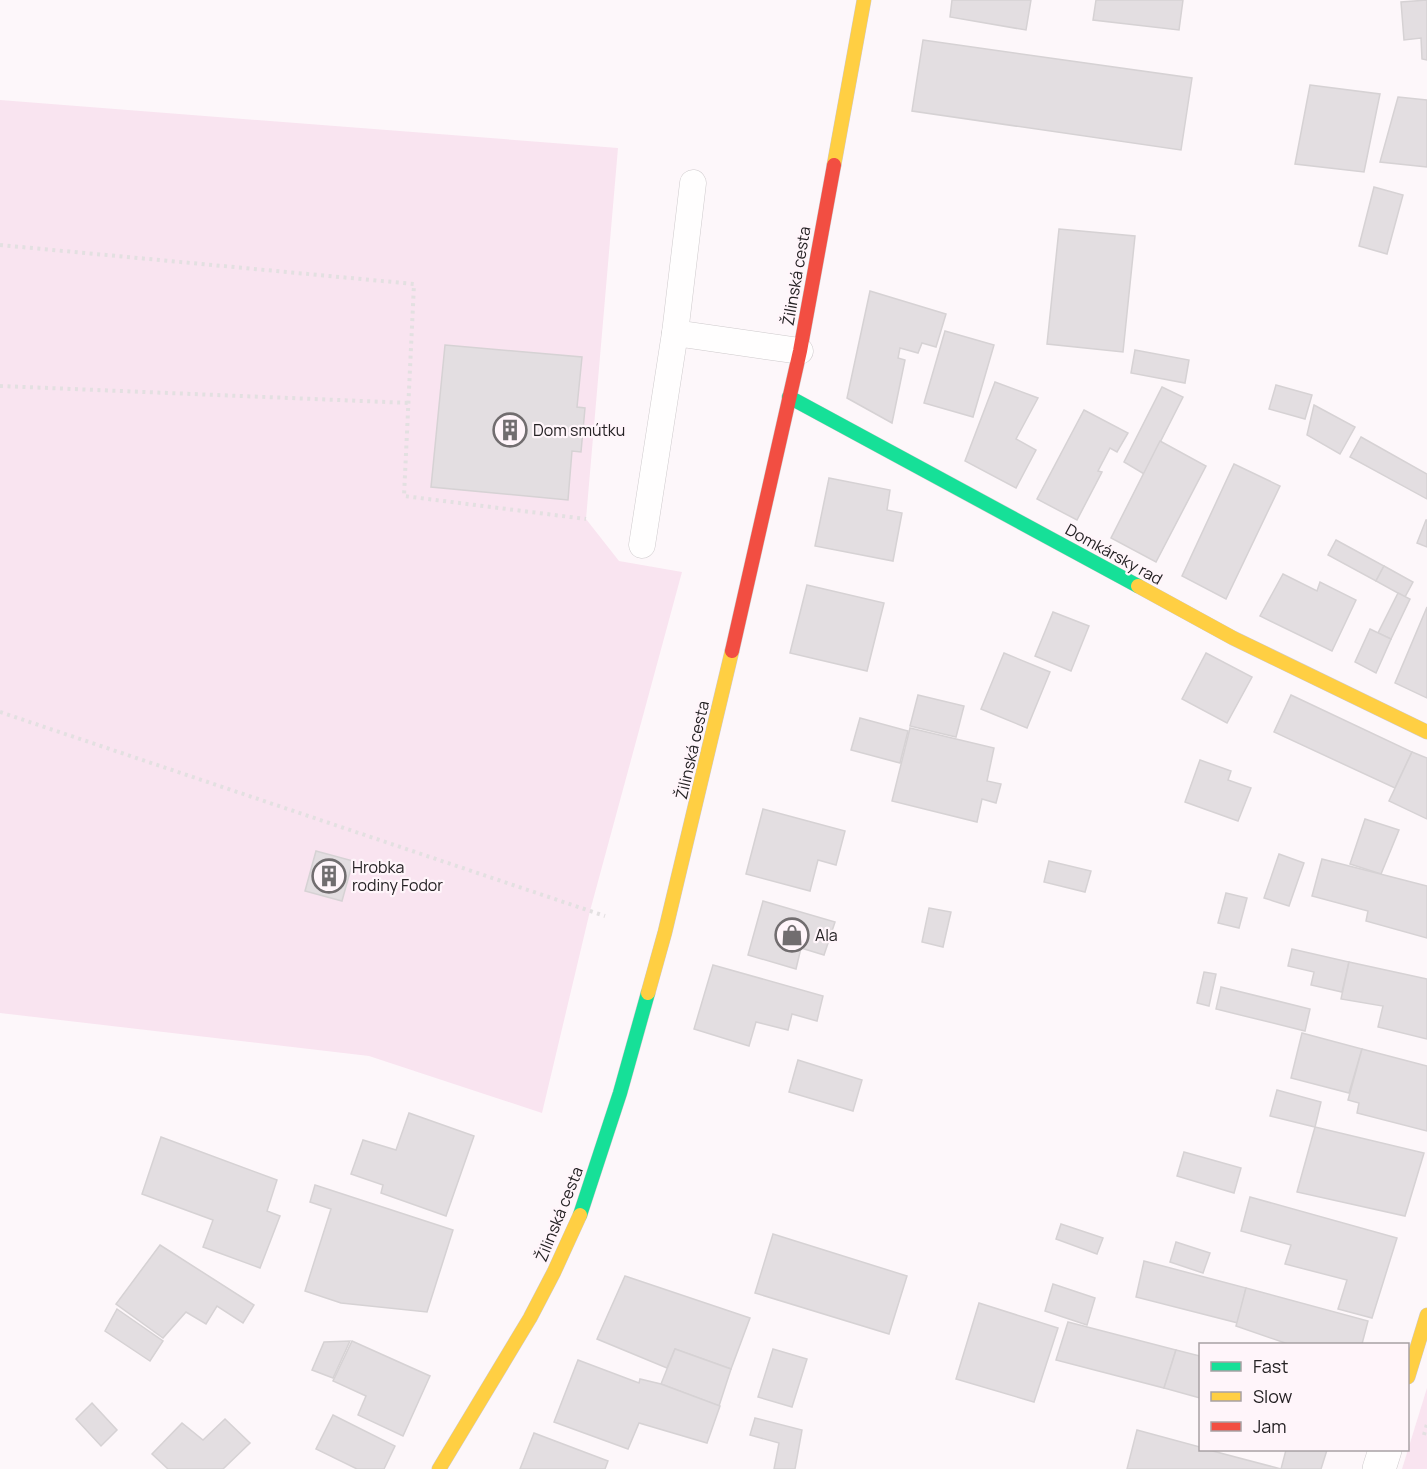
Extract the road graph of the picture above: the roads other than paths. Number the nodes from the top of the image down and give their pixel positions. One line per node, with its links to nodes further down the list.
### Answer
1 (864, 0): 4 (main road, Žilinská cesta)
2 (693, 183): 3 (lane)
3 (675, 333): 4 (lane); 6 (lane)
4 (800, 351): 5 (main road, Žilinská cesta)
5 (789, 397): 7 (main road, Domkársky rad); 11 (main road, Žilinská cesta)
6 (642, 545)
7 (1427, 732)
8 (1427, 1315): 9 (main road)
9 (1409, 1371)
10 (1384, 1451): 12 (street)
11 (439, 1469)
12 (1379, 1469)

